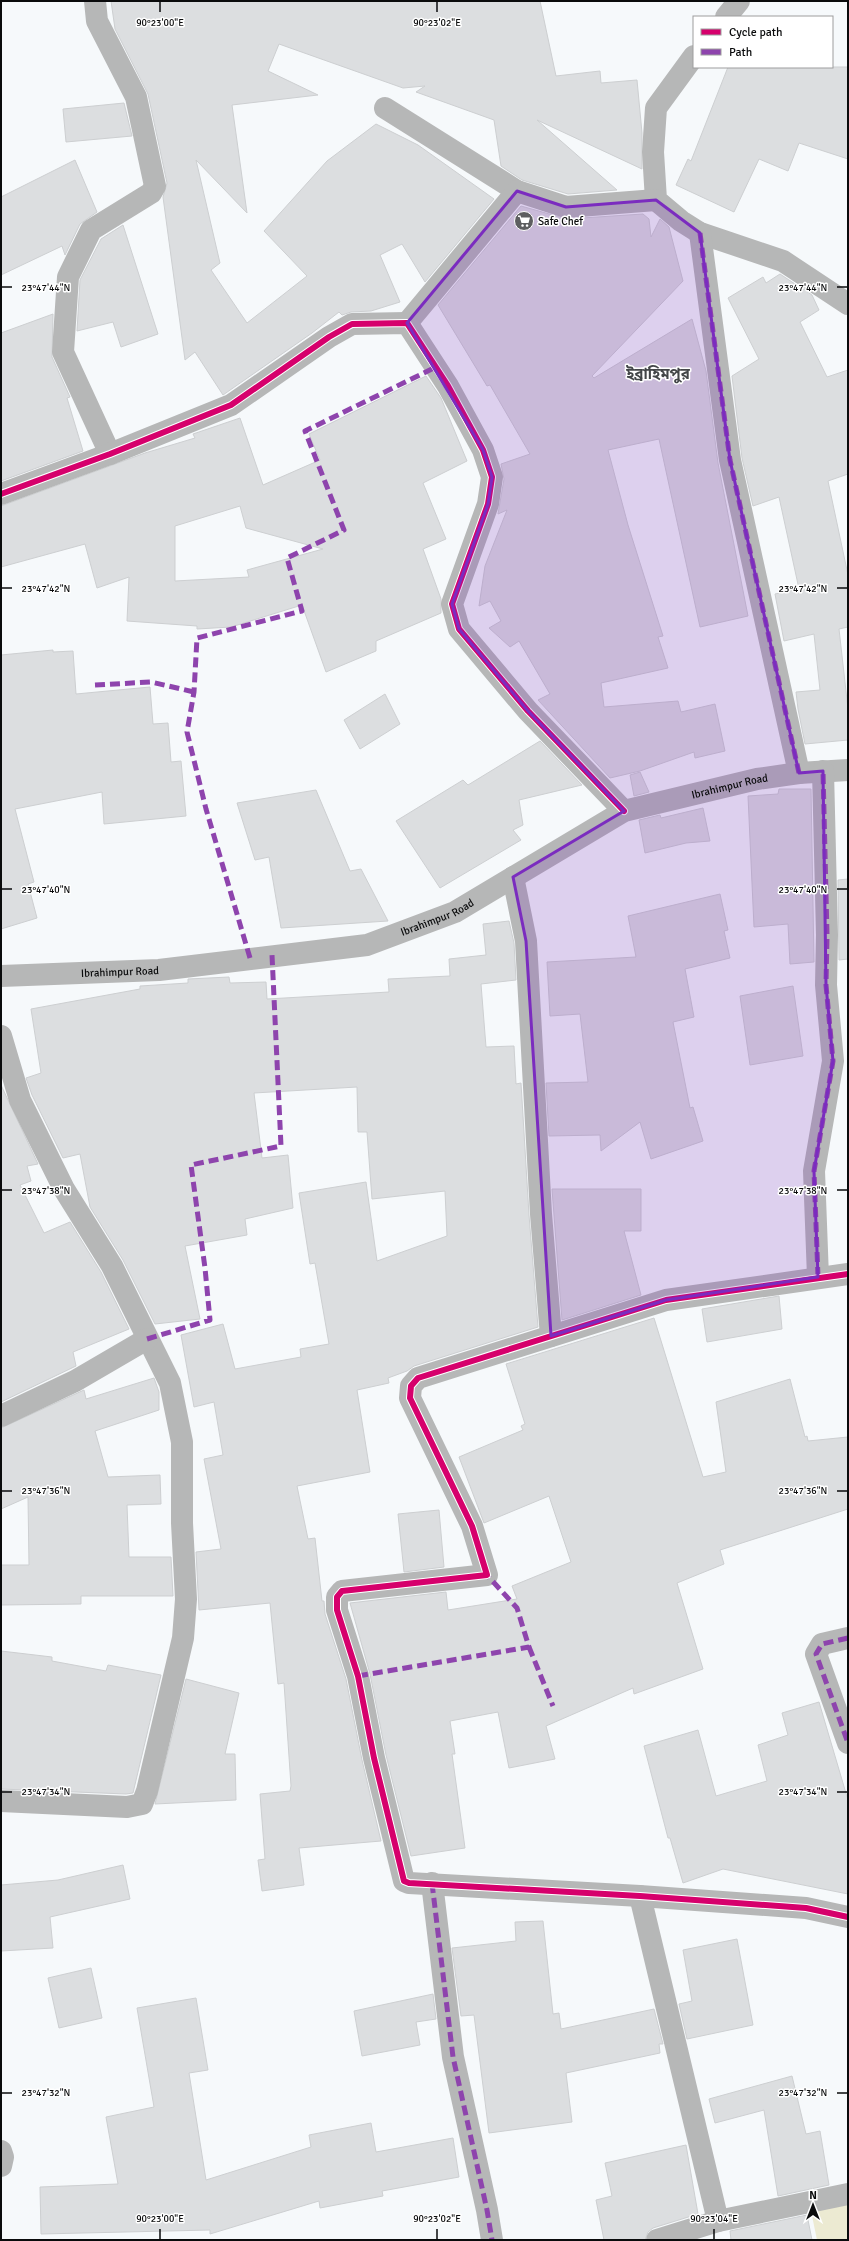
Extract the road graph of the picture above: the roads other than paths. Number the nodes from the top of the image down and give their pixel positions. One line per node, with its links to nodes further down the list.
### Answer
1 (95, 1): 11 (street)
2 (739, 1): 3 (street)
3 (727, 16)
4 (693, 57): 7 (street)
5 (385, 108): 6 (street)
6 (517, 191): 7 (street); 10 (street)
7 (656, 200): 8 (street)
8 (700, 233): 9 (street); 15 (street)
9 (848, 304)
10 (407, 323): 11 (street); 16 (street)
11 (110, 454): 12 (street)
12 (1, 494)
13 (848, 770): 14 (street, Ibrahimpur Road)
14 (823, 771): 15 (street, Ibrahimpur Road); 21 (street)
15 (799, 773): 16 (street, Ibrahimpur Road)
16 (624, 811): 17 (street, Ibrahimpur Road)
17 (513, 877): 18 (street, Ibrahimpur Road); 22 (street)
18 (1, 976)
19 (1, 1036): 23 (street)
20 (848, 1274): 21 (street)
21 (818, 1277): 22 (street)
22 (551, 1336): 28 (street)
23 (147, 1339): 24 (street); 27 (street)
24 (1, 1416)
25 (848, 1638): 26 (street)
26 (848, 1743)
27 (1, 1801)
28 (432, 1883): 29 (street); 35 (street)
29 (640, 1896): 30 (street); 34 (street)
30 (848, 1917)
31 (1, 2151): 32 (street)
32 (1, 2166)
33 (848, 2194): 34 (street)
34 (718, 2221): 36 (street)
35 (492, 2240)
36 (657, 2240)

